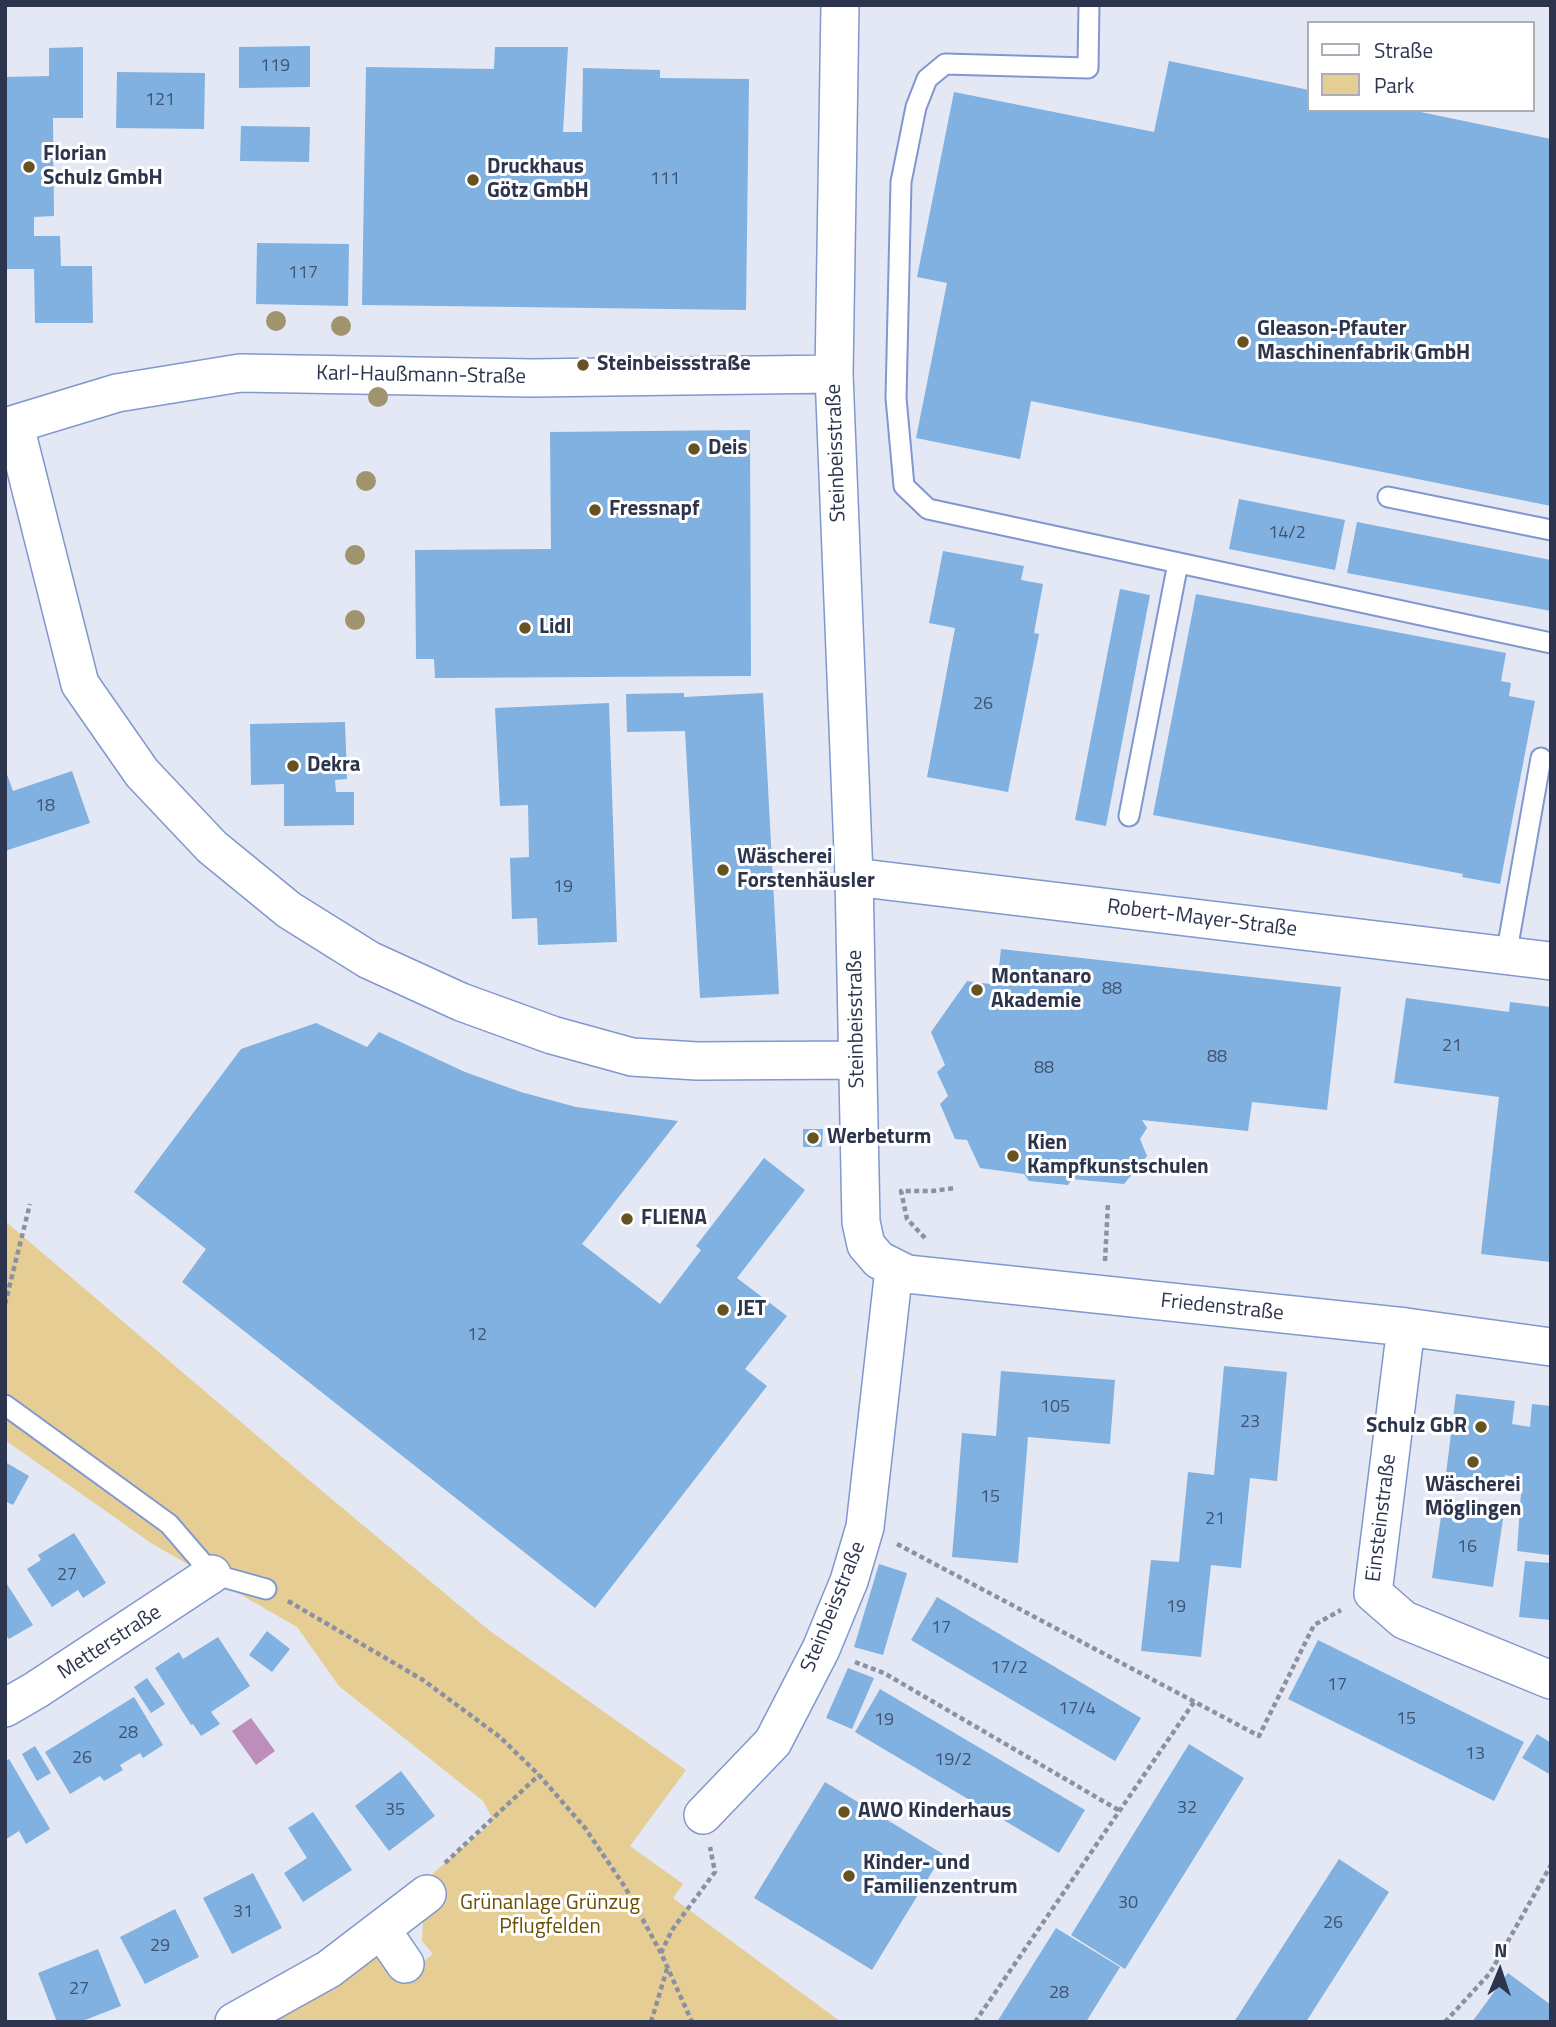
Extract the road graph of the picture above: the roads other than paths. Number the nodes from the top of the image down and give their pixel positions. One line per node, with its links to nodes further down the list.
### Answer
1 (840, 5): 3 (street, Steinbeisstraße)
2 (1089, 5): 7 (lane)
3 (834, 374): 4 (street, Karl-Haußmann-Straße); 11 (street, Steinbeisstraße)
4 (10, 427): 14 (street, Karl-Haußmann-Straße)
5 (1388, 497): 6 (lane)
6 (1551, 530)
7 (1178, 563): 8 (lane); 10 (lane)
8 (1551, 643)
9 (1541, 758): 12 (lane)
10 (1129, 816)
11 (854, 877): 12 (street, Robert-Mayer-Straße); 14 (street, Steinbeisstraße)
12 (1506, 956): 13 (street, Robert-Mayer-Straße)
13 (1551, 961)
14 (858, 1060): 15 (street, Steinbeisstraße)
15 (894, 1269): 16 (street, Friedenstraße); 23 (street, Steinbeisstraße)
16 (1406, 1327): 17 (street, Friedenstraße); 21 (street, Einsteinstraße)
17 (1551, 1347)
18 (5, 1405): 19 (lane)
19 (212, 1574): 20 (lane); 22 (street, Metterstraße)
20 (266, 1589)
21 (1551, 1680)
22 (5, 1707)
23 (703, 1815)
24 (426, 1894): 25 (street)
25 (381, 1929): 26 (street); 27 (street)
26 (405, 1964)
27 (234, 2022)

